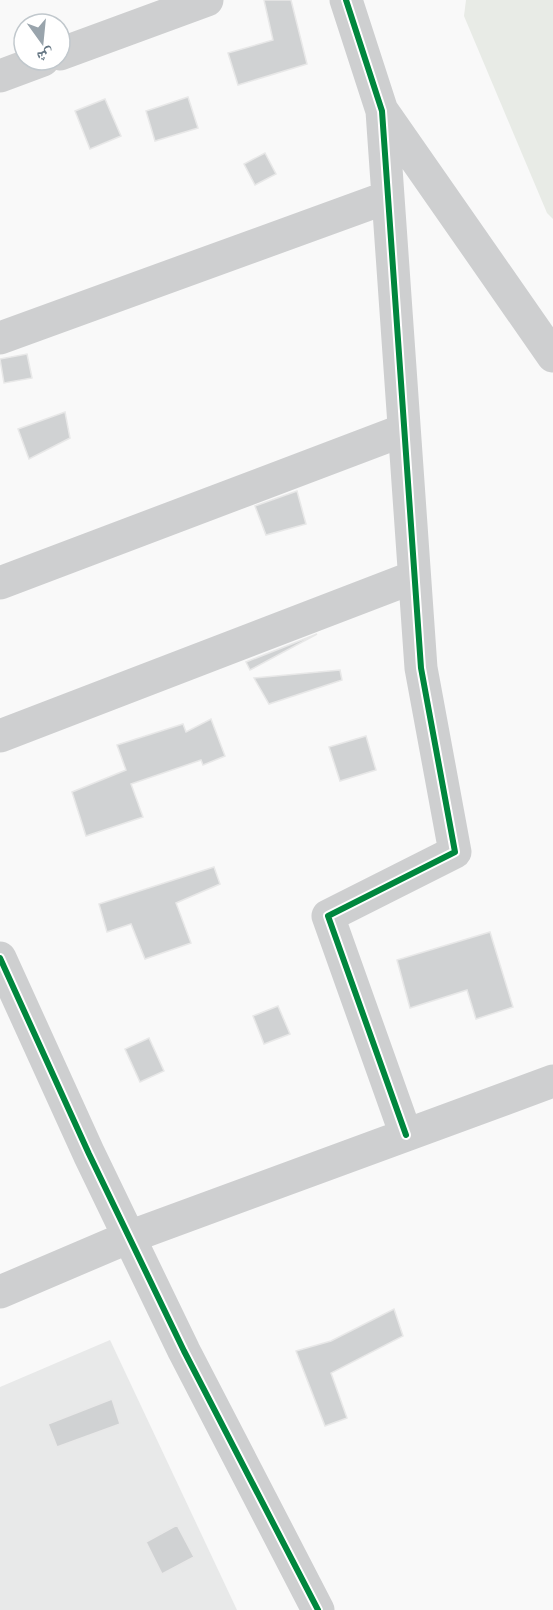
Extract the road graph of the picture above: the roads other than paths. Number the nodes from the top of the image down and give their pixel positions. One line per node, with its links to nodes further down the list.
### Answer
1 (207, 0): 3 (street)
2 (346, 0): 4 (street)
3 (72, 50)
4 (382, 111): 5 (street); 7 (street)
5 (388, 197): 6 (street); 8 (street)
6 (0, 338)
7 (553, 356)
8 (404, 430): 9 (street); 10 (street)
9 (414, 577): 11 (street); 14 (street)
10 (0, 583)
11 (0, 736)
12 (0, 958): 15 (street)
13 (553, 1081): 14 (street)
14 (406, 1135): 15 (street)
15 (129, 1237): 16 (street); 17 (street)
16 (0, 1292)
17 (318, 1610)

